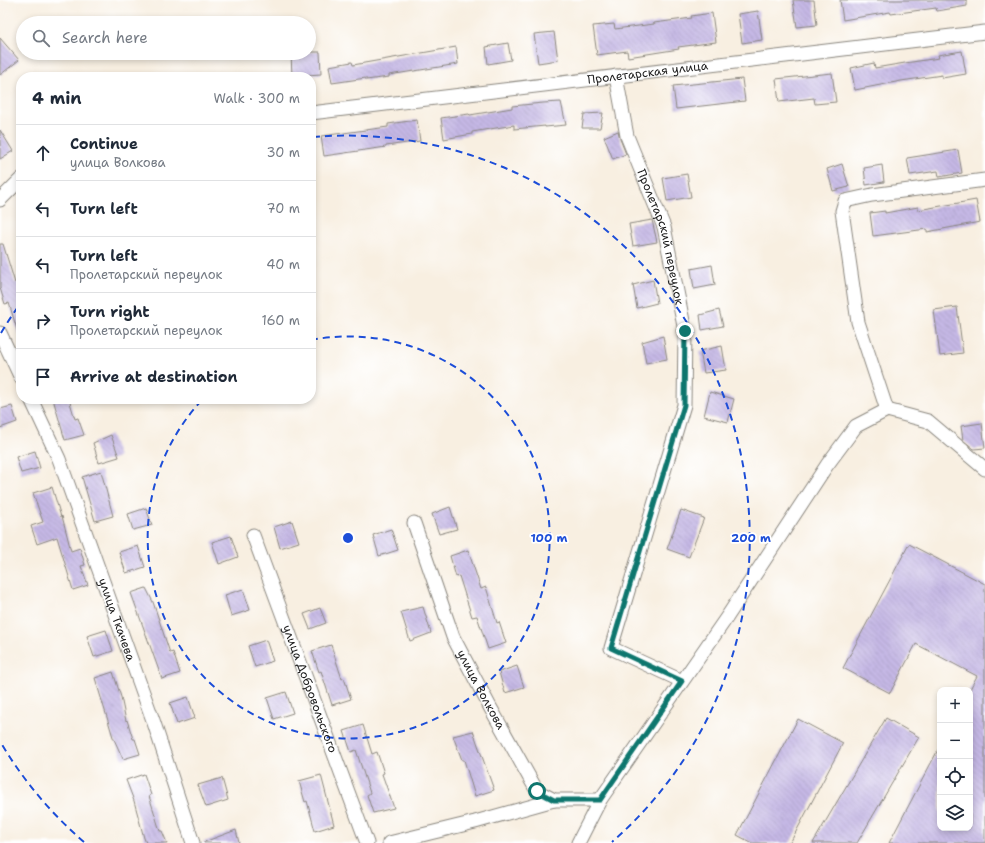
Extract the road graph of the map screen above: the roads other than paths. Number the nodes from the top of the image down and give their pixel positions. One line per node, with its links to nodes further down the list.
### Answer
1 (985, 32): 2 (street, Пролетарская улица)
2 (616, 76): 3 (street, Пролетарская улица); 14 (street, Пролетарский переулок)
3 (316, 112)
4 (985, 180): 10 (street)
5 (16, 184): 6 (street)
6 (0, 200)
7 (0, 333): 8 (street)
8 (16, 367)
9 (33, 404): 17 (street, улица Ткачева)
10 (887, 410): 11 (street); 14 (street)
11 (985, 469)
12 (414, 522): 15 (street, улица Волкова)
13 (253, 535): 18 (street, улица Добровольского)
14 (682, 681): 16 (street)
15 (554, 800): 16 (street, улица Волкова); 19 (street)
16 (600, 800): 20 (street)
17 (194, 843)
18 (367, 843)
19 (389, 843)
20 (578, 843)

